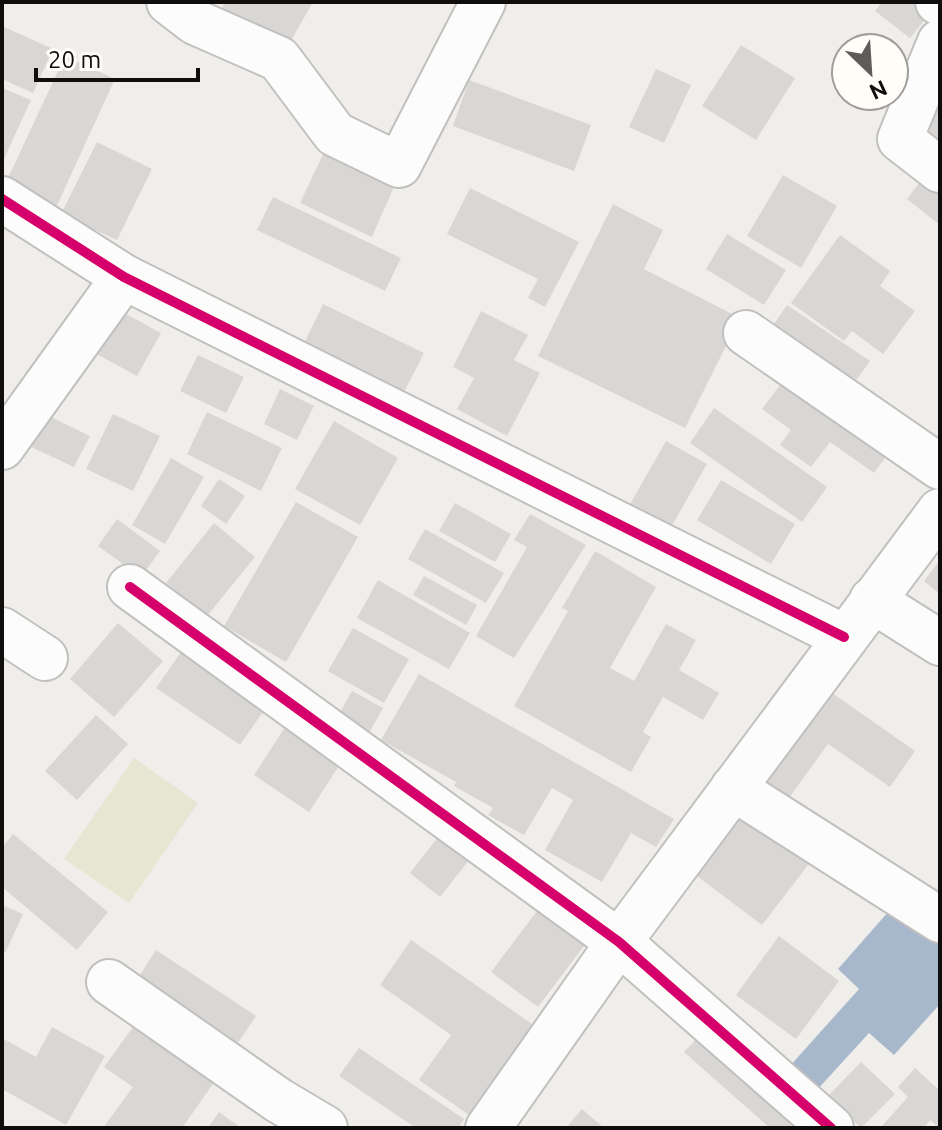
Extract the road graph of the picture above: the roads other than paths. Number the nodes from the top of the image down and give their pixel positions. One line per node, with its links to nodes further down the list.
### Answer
1 (169, 2): 2 (street)
2 (483, 2)
3 (940, 42): 4 (street)
4 (940, 170)
5 (2, 199): 6 (street)
6 (124, 277): 8 (street); 14 (street)
7 (746, 333): 9 (street)
8 (2, 447)
9 (940, 467)
10 (940, 511): 12 (street)
11 (130, 587): 19 (street)
12 (872, 600): 14 (street); 15 (street)
13 (2, 630): 16 (street)
14 (844, 637): 17 (street)
15 (940, 643)
16 (45, 658)
17 (733, 788): 18 (street); 19 (street)
18 (940, 920)
19 (619, 942): 22 (street); 23 (street)
20 (109, 982): 21 (street)
21 (325, 1128)
22 (488, 1128)
23 (831, 1128)

